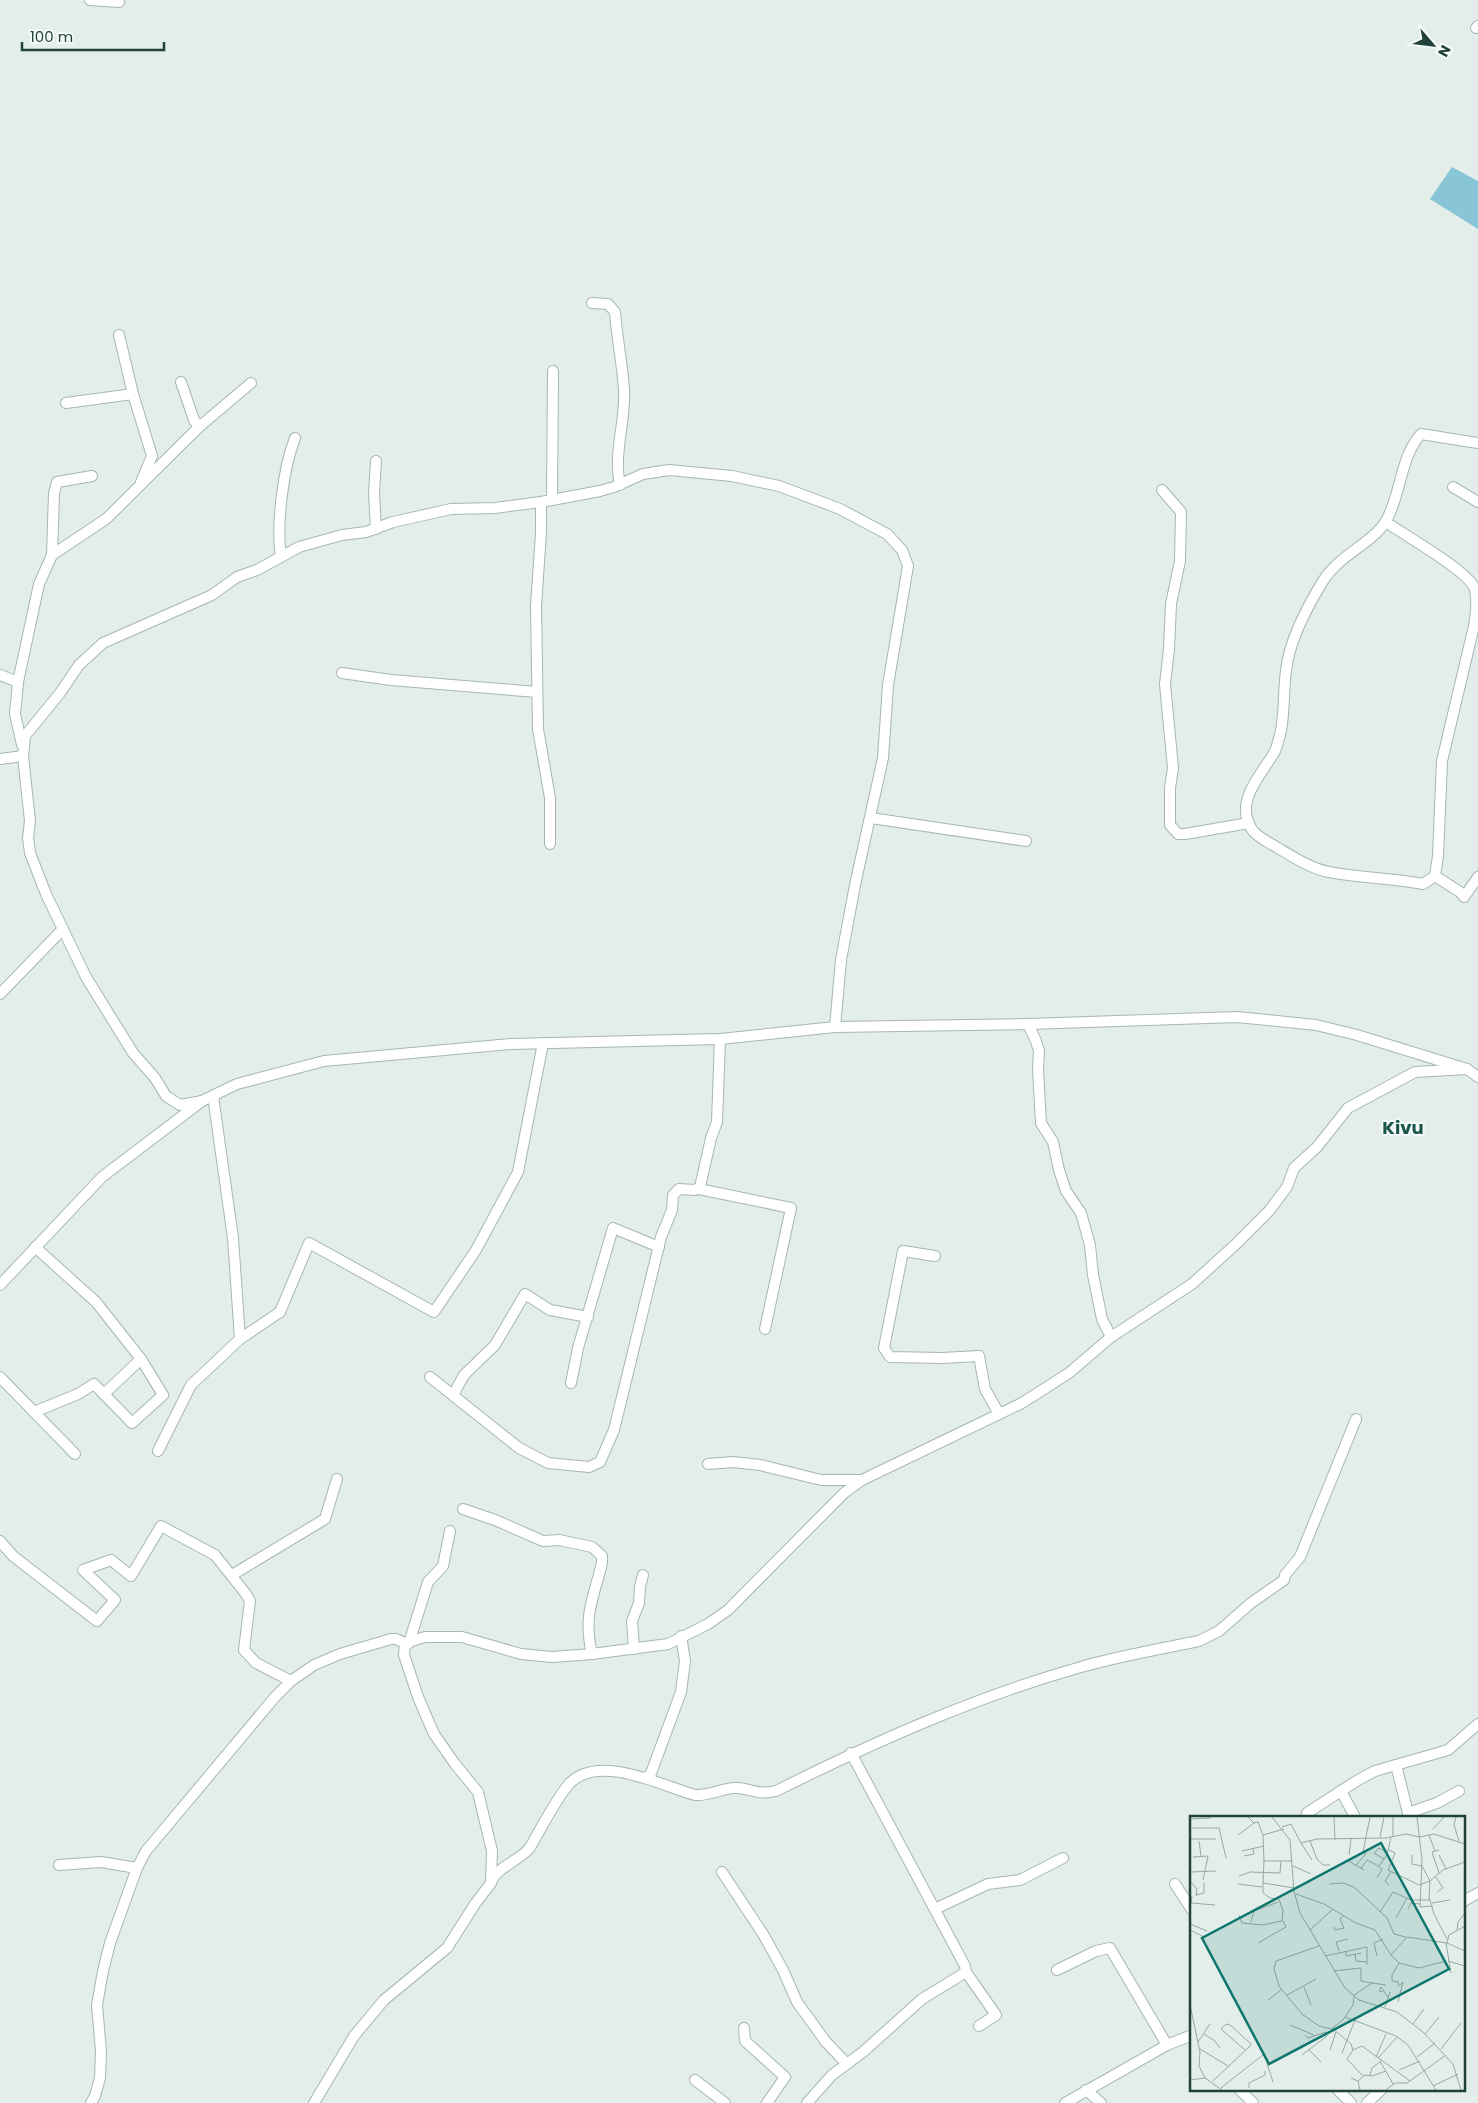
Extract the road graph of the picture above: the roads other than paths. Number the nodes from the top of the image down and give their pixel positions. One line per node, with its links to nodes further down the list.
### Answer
1 (90, 0): 2 (street)
2 (118, 0)
3 (592, 303): 17 (street)
4 (119, 335): 8 (street)
5 (553, 371): 21 (street)
6 (181, 382): 10 (street)
7 (251, 383): 10 (street)
8 (133, 394): 9 (street); 13 (street)
9 (66, 403)
10 (199, 428): 14 (street)
11 (295, 438): 27 (street)
12 (1478, 443): 24 (street)
13 (152, 456): 14 (street); 18 (street)
14 (168, 459): 18 (street)
15 (376, 461): 25 (street)
16 (92, 476): 26 (street)
17 (620, 484): 21 (street); 35 (street)
18 (139, 487): 26 (street)
19 (1453, 487): 23 (street)
20 (1162, 490): 36 (street)
21 (552, 500): 22 (street)
22 (541, 502): 25 (street); 32 (street)
23 (1478, 502)
24 (1386, 522): 28 (street); 36 (street)
25 (376, 529): 27 (street)
26 (52, 555): 31 (street)
27 (281, 557): 33 (street)
28 (1476, 586): 39 (street)
29 (342, 673): 32 (street)
30 (0, 675): 31 (street)
31 (18, 682): 33 (street)
32 (537, 692): 38 (street)
33 (23, 751): 34 (street); 41 (street)
34 (0, 759)
35 (871, 818): 37 (street); 44 (street)
36 (1249, 823): 39 (street)
37 (1026, 840)
38 (550, 844)
39 (1435, 876): 40 (street)
40 (1478, 877)
41 (63, 929): 42 (street); 50 (street)
42 (0, 994)
43 (1028, 1024): 44 (street); 47 (street); 58 (street)
44 (835, 1027): 45 (street)
45 (720, 1039): 46 (street); 51 (street)
46 (544, 1043): 49 (street); 59 (street)
47 (1467, 1069): 48 (street); 58 (street)
48 (1478, 1077)
49 (213, 1096): 50 (street); 59 (street)
50 (202, 1100): 53 (street)
51 (698, 1189): 52 (street); 57 (street)
52 (658, 1247): 56 (street); 65 (street)
53 (36, 1248): 55 (street); 60 (street)
54 (935, 1256): 67 (street)
55 (0, 1285)
56 (588, 1317): 63 (street); 65 (street)
57 (764, 1329)
58 (1111, 1337): 67 (street)
59 (240, 1339): 69 (street)
60 (142, 1358): 64 (street); 64 (street)
61 (0, 1377): 66 (street)
62 (430, 1377): 65 (street)
63 (571, 1383)
64 (104, 1394): 66 (street)
65 (454, 1395)
66 (34, 1412): 70 (street)
67 (1000, 1414): 73 (street)
68 (1356, 1419): 85 (street)
69 (158, 1451)
70 (75, 1454)
71 (708, 1464): 73 (street)
72 (337, 1479): 77 (street)
73 (862, 1480): 79 (street)
74 (463, 1509): 82 (street)
75 (450, 1531): 80 (street)
76 (0, 1542): 77 (street)
77 (232, 1575): 83 (street)
78 (643, 1575): 81 (street)
79 (681, 1636): 81 (street); 87 (street)
80 (407, 1643): 82 (street); 83 (street); 97 (street)
81 (634, 1649): 82 (street)
82 (592, 1654)
83 (291, 1681): 95 (street)
84 (1478, 1724): 86 (street)
85 (851, 1753): 87 (street); 102 (street)
86 (1396, 1765): 88 (street); 91 (street)
87 (646, 1777): 97 (street)
88 (1341, 1791): 90 (street); 92 (street)
89 (1458, 1791): 91 (street)
90 (1307, 1813)
91 (1408, 1815)
92 (1354, 1816)
93 (1063, 1858): 102 (street)
94 (59, 1865): 95 (street)
95 (137, 1868): 115 (street)
96 (722, 1872): 109 (street)
97 (491, 1883): 116 (street)
98 (1175, 1884): 101 (street)
99 (1478, 1893): 100 (street)
100 (1466, 1900)
101 (1190, 1907)
102 (935, 1909): 104 (street)
103 (1057, 1970): 108 (street)
104 (966, 1972): 105 (street); 109 (street)
105 (979, 2026)
106 (744, 2028): 118 (street)
107 (1190, 2036): 108 (street)
108 (1167, 2045): 111 (street)
109 (846, 2064): 119 (street)
110 (695, 2080): 117 (street)
111 (1086, 2090): 120 (street); 121 (street)
112 (1240, 2090): 122 (street)
113 (1338, 2090): 123 (street)
114 (1381, 2090): 124 (street)
115 (91, 2103)
116 (314, 2103)
117 (725, 2103)
118 (767, 2103)
119 (808, 2103)
120 (1065, 2103)
121 (1101, 2103)
122 (1253, 2103)
123 (1351, 2103)
124 (1367, 2103)

